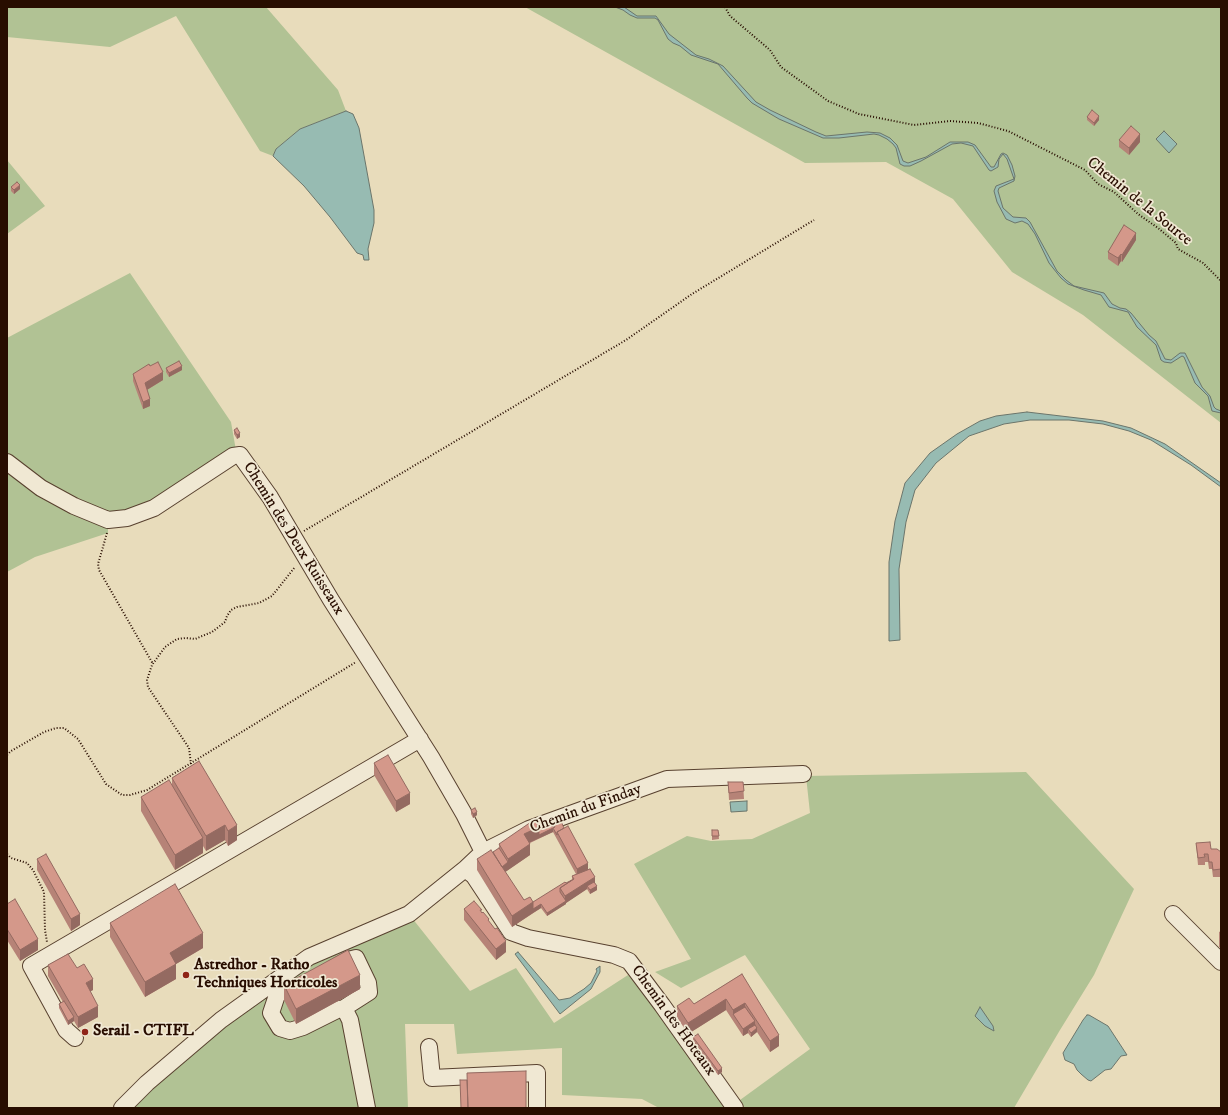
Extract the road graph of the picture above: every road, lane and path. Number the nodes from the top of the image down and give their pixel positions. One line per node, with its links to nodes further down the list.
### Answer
1 (725, 7): 3 (path, Chemin de la Source)
2 (814, 220): 6 (path)
3 (1221, 281)
4 (7, 462): 5 (street, Chemin des Deux Ruisseaux)
5 (108, 520): 6 (street, Chemin des Deux Ruisseaux); 9 (path)
6 (298, 544): 7 (street, Chemin des Deux Ruisseaux)
7 (306, 558): 8 (street, Chemin des Deux Ruisseaux); 9 (path)
8 (368, 658): 10 (street, Chemin des Deux Ruisseaux); 12 (path)
9 (153, 664): 12 (path)
10 (420, 739): 14 (street, Chemin des Deux Ruisseaux); 18 (street)
11 (7, 755): 12 (path)
12 (191, 764)
13 (803, 774): 14 (street, Chemin du Finday)
14 (483, 852): 16 (street, Chemin du Finday)
15 (7, 854): 18 (path)
16 (465, 869): 21 (street, Chemin du Finday); 28 (street, Chemin des Hoteaux)
17 (1173, 914): 19 (street)
18 (52, 954): 23 (street)
19 (1221, 962)
20 (328, 972): 22 (street)
21 (281, 977): 22 (street); 25 (street, Chemin du Finday)
22 (344, 1008): 26 (street)
23 (75, 1038)
24 (429, 1047): 27 (street)
25 (122, 1108)
26 (367, 1108)
27 (538, 1108)
28 (735, 1108)

